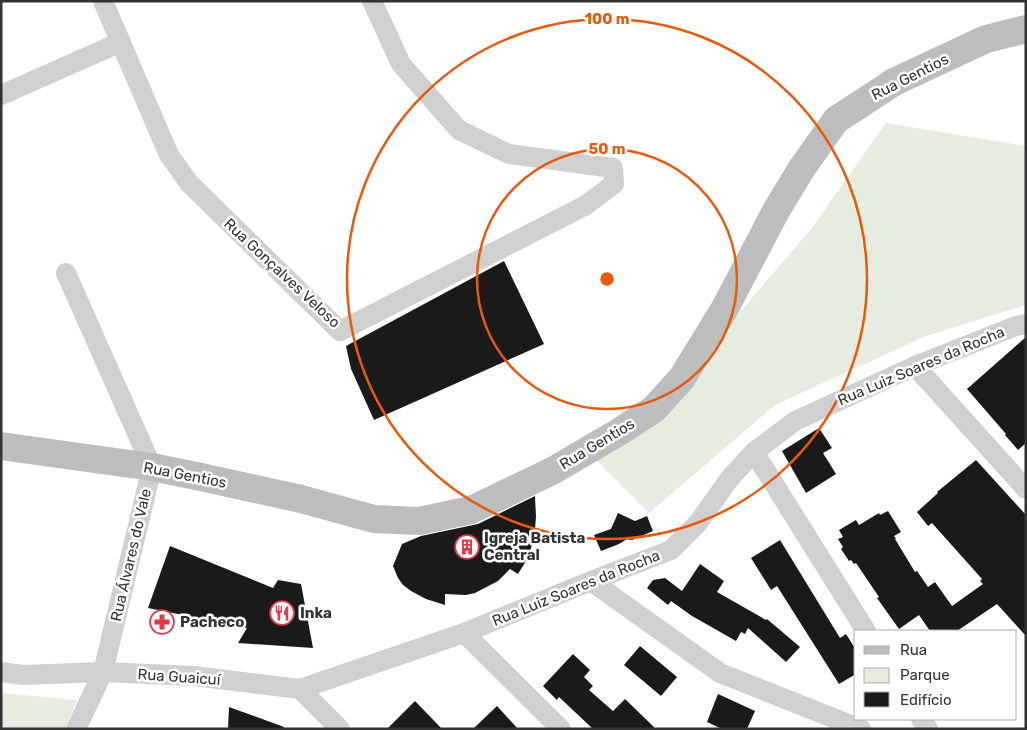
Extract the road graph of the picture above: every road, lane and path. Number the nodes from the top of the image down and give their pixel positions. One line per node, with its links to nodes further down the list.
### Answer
1 (104, 1): 4 (street, Rua Gonçalves Veloso)
2 (372, 1): 4 (street, Rua Gonçalves Veloso)
3 (1026, 29): 11 (street, Rua Gentios)
4 (121, 42): 5 (street)
5 (1, 95)
6 (66, 273): 11 (street, Rua Álvares do Vale)
7 (1026, 324): 8 (street, Rua Luiz Soares da Rocha)
8 (915, 366): 10 (street, Rua Luiz Soares da Rocha); 12 (street)
9 (1, 446): 11 (street, Rua Gentios)
10 (754, 452): 13 (street, Rua Luiz Soares da Rocha); 14 (street)
11 (152, 467): 17 (street, Rua Álvares do Vale)
12 (1026, 489)
13 (591, 581): 15 (street, Rua Luiz Soares da Rocha); 22 (street)
14 (865, 630)
15 (464, 633): 18 (street, Rua Luiz Soares da Rocha); 21 (street)
16 (1, 672): 17 (street, Rua Guaicuí)
17 (103, 672): 18 (street, Rua Guaicuí); 19 (street, Rua Álvares do Vale)
18 (300, 689): 20 (street)
19 (76, 729)
20 (340, 729)
21 (561, 729)
22 (861, 729)

